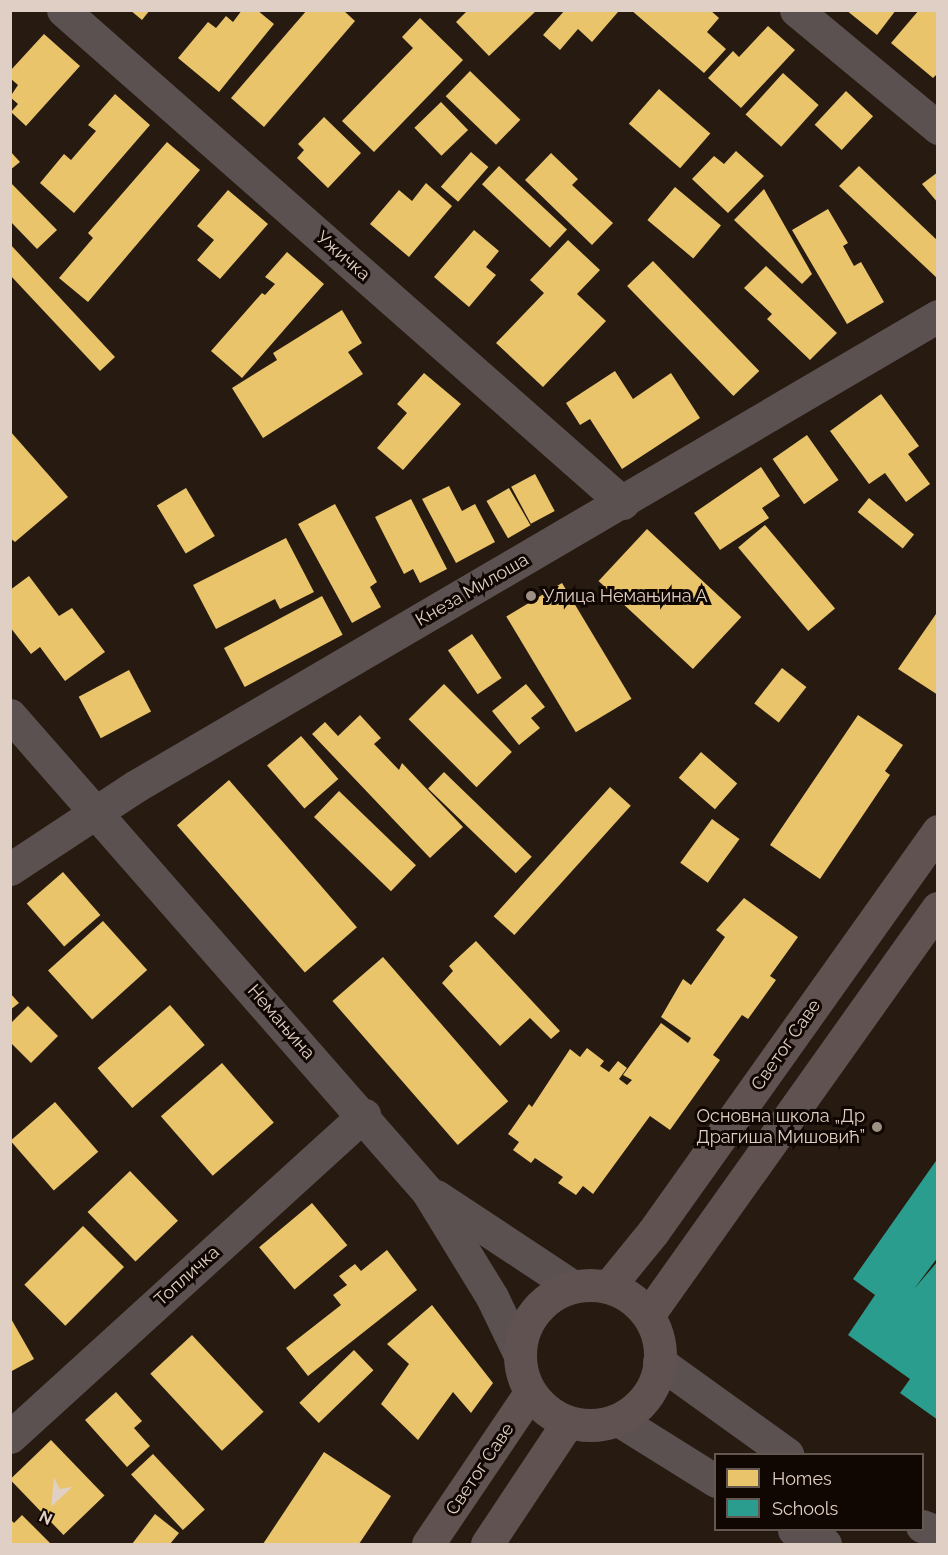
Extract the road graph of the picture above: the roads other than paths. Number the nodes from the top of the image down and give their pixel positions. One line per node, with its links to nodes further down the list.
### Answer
1 (63, 10): 5 (street, Ужичка)
2 (796, 10): 3 (street)
3 (938, 128)
4 (938, 316): 5 (street, Кнеза Милоша)
5 (623, 503): 7 (street, Кнеза Милоша)
6 (10, 715): 7 (street, Немањина)
7 (96, 812): 9 (street, Кнеза Милоша); 11 (street, Немањина)
8 (938, 831): 14 (main road, Светог Саве)
9 (10, 869)
10 (938, 908): 15 (main road)
11 (363, 1115): 12 (street, Немањина); 21 (street, Топличка)
12 (427, 1191): 13 (street); 16 (street, Немањина)
13 (572, 1286): 14 (main road); 16 (main road)
14 (609, 1286): 15 (main road)
15 (649, 1314): 17 (main road)
16 (519, 1353): 18 (main road)
17 (659, 1362): 19 (main road); 22 (street)
18 (530, 1393): 20 (main road); 25 (main road, Светог Саве)
19 (620, 1421): 20 (main road); 23 (street)
20 (568, 1422): 26 (main road)
21 (10, 1437)
22 (784, 1453)
23 (714, 1480)
24 (796, 1531): 27 (street)
25 (428, 1545)
26 (487, 1545)
27 (825, 1545)

